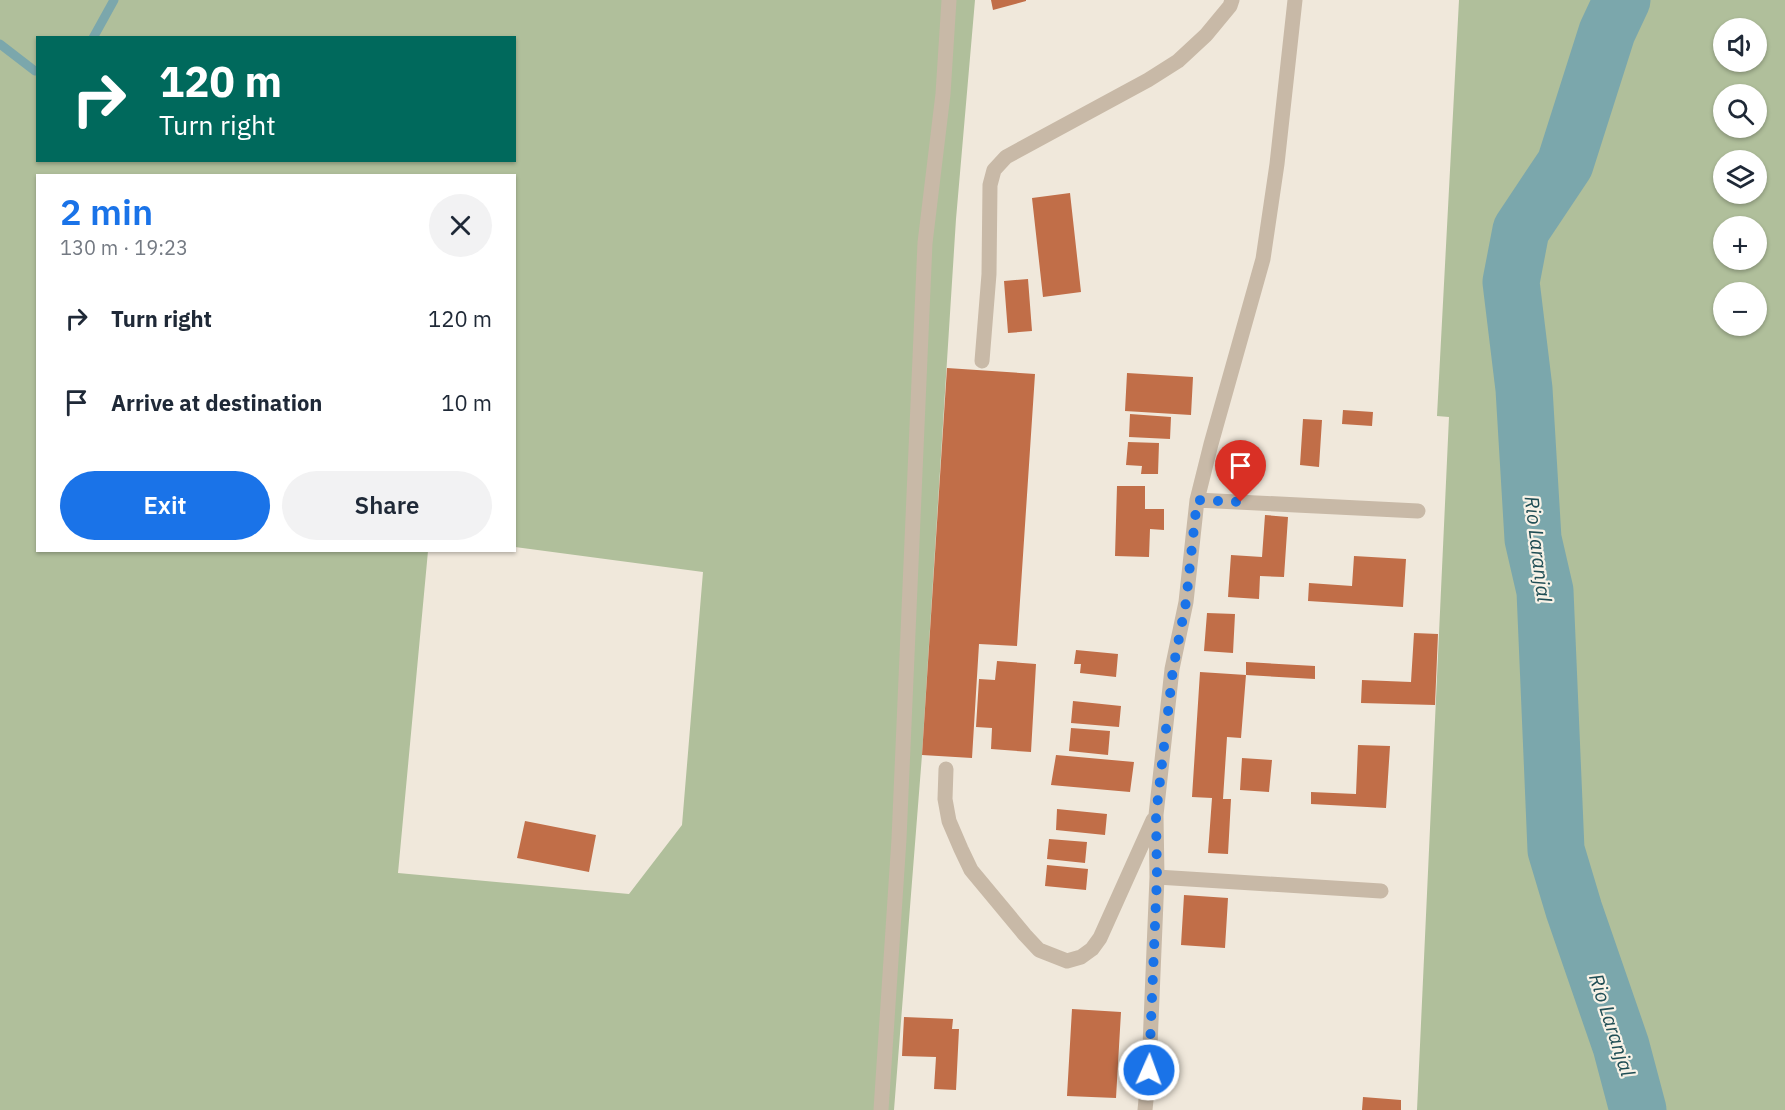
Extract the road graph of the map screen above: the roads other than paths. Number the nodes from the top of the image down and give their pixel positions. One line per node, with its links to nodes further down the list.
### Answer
1 (949, 0): 11 (street)
2 (1232, 0): 4 (street)
3 (1295, 0): 5 (street)
4 (982, 361)
5 (1197, 500): 6 (street); 8 (street)
6 (1418, 511)
7 (946, 770): 8 (street)
8 (1156, 815): 9 (street)
9 (1157, 877): 10 (street); 12 (street)
10 (1381, 891)
11 (881, 1110)
12 (1145, 1110)

